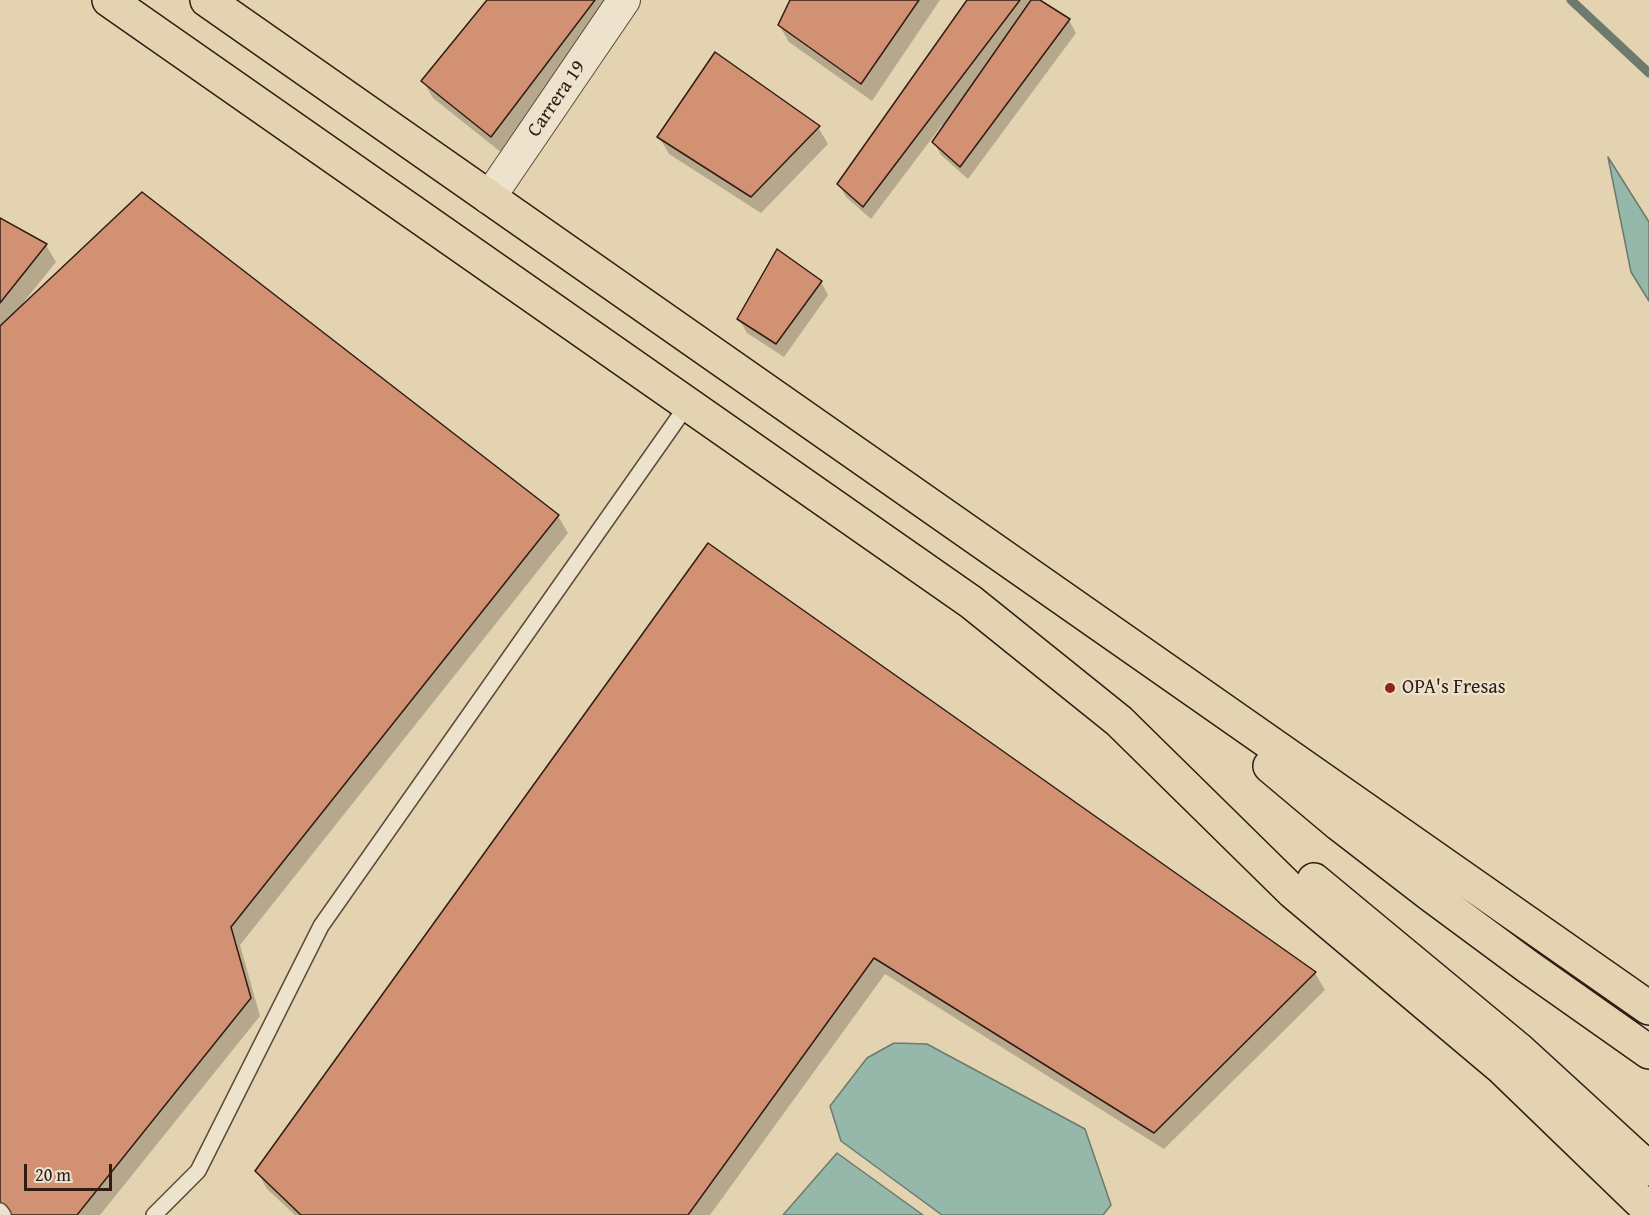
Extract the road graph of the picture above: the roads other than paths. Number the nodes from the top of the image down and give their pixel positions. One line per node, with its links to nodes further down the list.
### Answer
1 (109, 0): 5 (highway)
2 (207, 0): 4 (highway)
3 (624, 0): 4 (street, Carrera 19)
4 (489, 198): 6 (highway)
5 (688, 404): 7 (highway); 14 (lane)
6 (1179, 679): 8 (highway); 9 (highway)
7 (1119, 721): 10 (highway); 11 (highway)
8 (1649, 1008)
9 (1649, 1052)
10 (1649, 1169)
11 (1649, 1210)
12 (0, 1211): 13 (lane)
13 (3, 1215)
14 (154, 1215)

